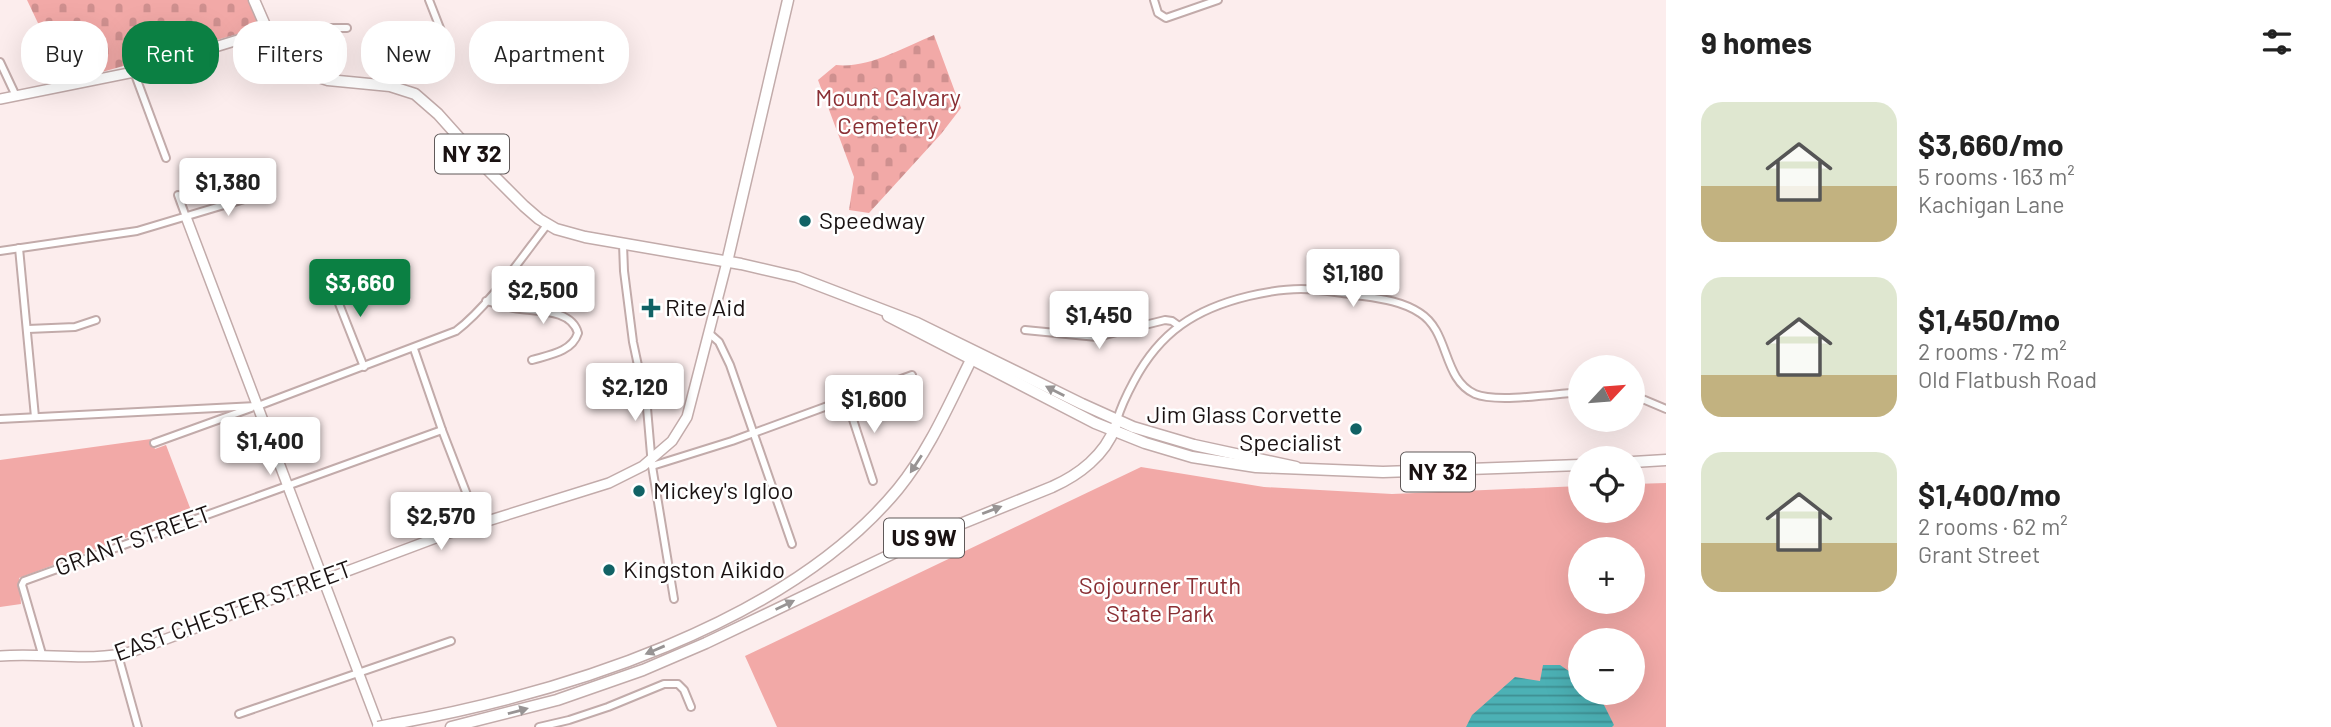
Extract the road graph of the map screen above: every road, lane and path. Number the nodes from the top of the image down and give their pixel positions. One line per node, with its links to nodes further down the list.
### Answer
1 (254, 0): 6 (main road, NY 32)
2 (429, 0): 7 (street)
3 (788, 0): 22 (main road)
4 (1154, 0): 5 (street)
5 (1218, 0)
6 (263, 21)
7 (437, 21)
8 (0, 62): 12 (street)
9 (122, 74): 12 (main road)
10 (347, 83): 18 (main road, NY 32)
11 (138, 84): 14 (street)
12 (16, 96): 13 (main road)
13 (0, 99)
14 (166, 158)
15 (261, 194): 17 (street)
16 (178, 195): 17 (street)
17 (186, 217): 20 (street); 40 (main road)
18 (547, 225): 19 (main road, NY 32); 25 (street)
19 (623, 244): 22 (main road, NY 32); 51 (street)
20 (19, 248): 21 (street); 28 (street)
21 (0, 251)
22 (727, 262): 24 (main road); 30 (main road, EAST CHESTER STREET)
23 (330, 281): 35 (street)
24 (857, 299): 32 (main road); 34 (main road)
25 (486, 301): 31 (street); 33 (street)
26 (96, 320): 28 (street)
27 (1179, 326): 29 (street); 37 (street); 44 (street)
28 (28, 329): 42 (street)
29 (1026, 330)
30 (710, 334): 47 (street); 51 (main road, EAST CHESTER STREET)
31 (414, 349): 35 (street); 45 (street)
32 (984, 355): 34 (main road); 44 (main road, one-way to 32)
33 (532, 360)
34 (971, 360): 46 (main road, NY 32); 68 (main road, US 9W, one-way to 68, bridge)
35 (364, 367): 40 (street)
36 (912, 375): 38 (street, EAST CHESTER STREET)
37 (1568, 393)
38 (846, 398): 47 (street, EAST CHESTER STREET); 54 (street)
39 (1645, 400): 41 (street)
40 (258, 406): 42 (street); 48 (street); 55 (main road)
41 (1666, 409)
42 (34, 417): 43 (street)
43 (0, 419)
44 (1117, 420): 46 (main road, US 9W); 53 (main road, NY 32)
45 (442, 430): 55 (street, GRANT STREET); 56 (street)
46 (1113, 431): 53 (main road, NY 32); 69 (main road, US 9W, one-way to 46)
47 (755, 433): 51 (street, EAST CHESTER STREET); 57 (street)
48 (154, 443)
49 (1666, 460): 50 (main road)
50 (1645, 461)
51 (651, 463): 56 (main road, EAST CHESTER STREET); 59 (street)
52 (1568, 465): 53 (main road, NY 32)
53 (1296, 467)
54 (873, 481)
55 (289, 484): 58 (main road); 61 (street, GRANT STREET)
56 (478, 523): 58 (main road, EAST CHESTER STREET)
57 (792, 544)
58 (325, 580): 62 (main road, EAST CHESTER STREET); 64 (main road)
59 (674, 599)
60 (451, 641): 64 (street)
61 (42, 654): 62 (main road, EAST CHESTER STREET); 63 (main road, EAST CHESTER STREET)
62 (118, 655): 67 (street)
63 (0, 656)
64 (359, 673): 66 (street); 68 (main road)
65 (691, 707): 70 (street)
66 (239, 714)
67 (138, 727)
68 (378, 727)
69 (452, 727)
70 (539, 727)

